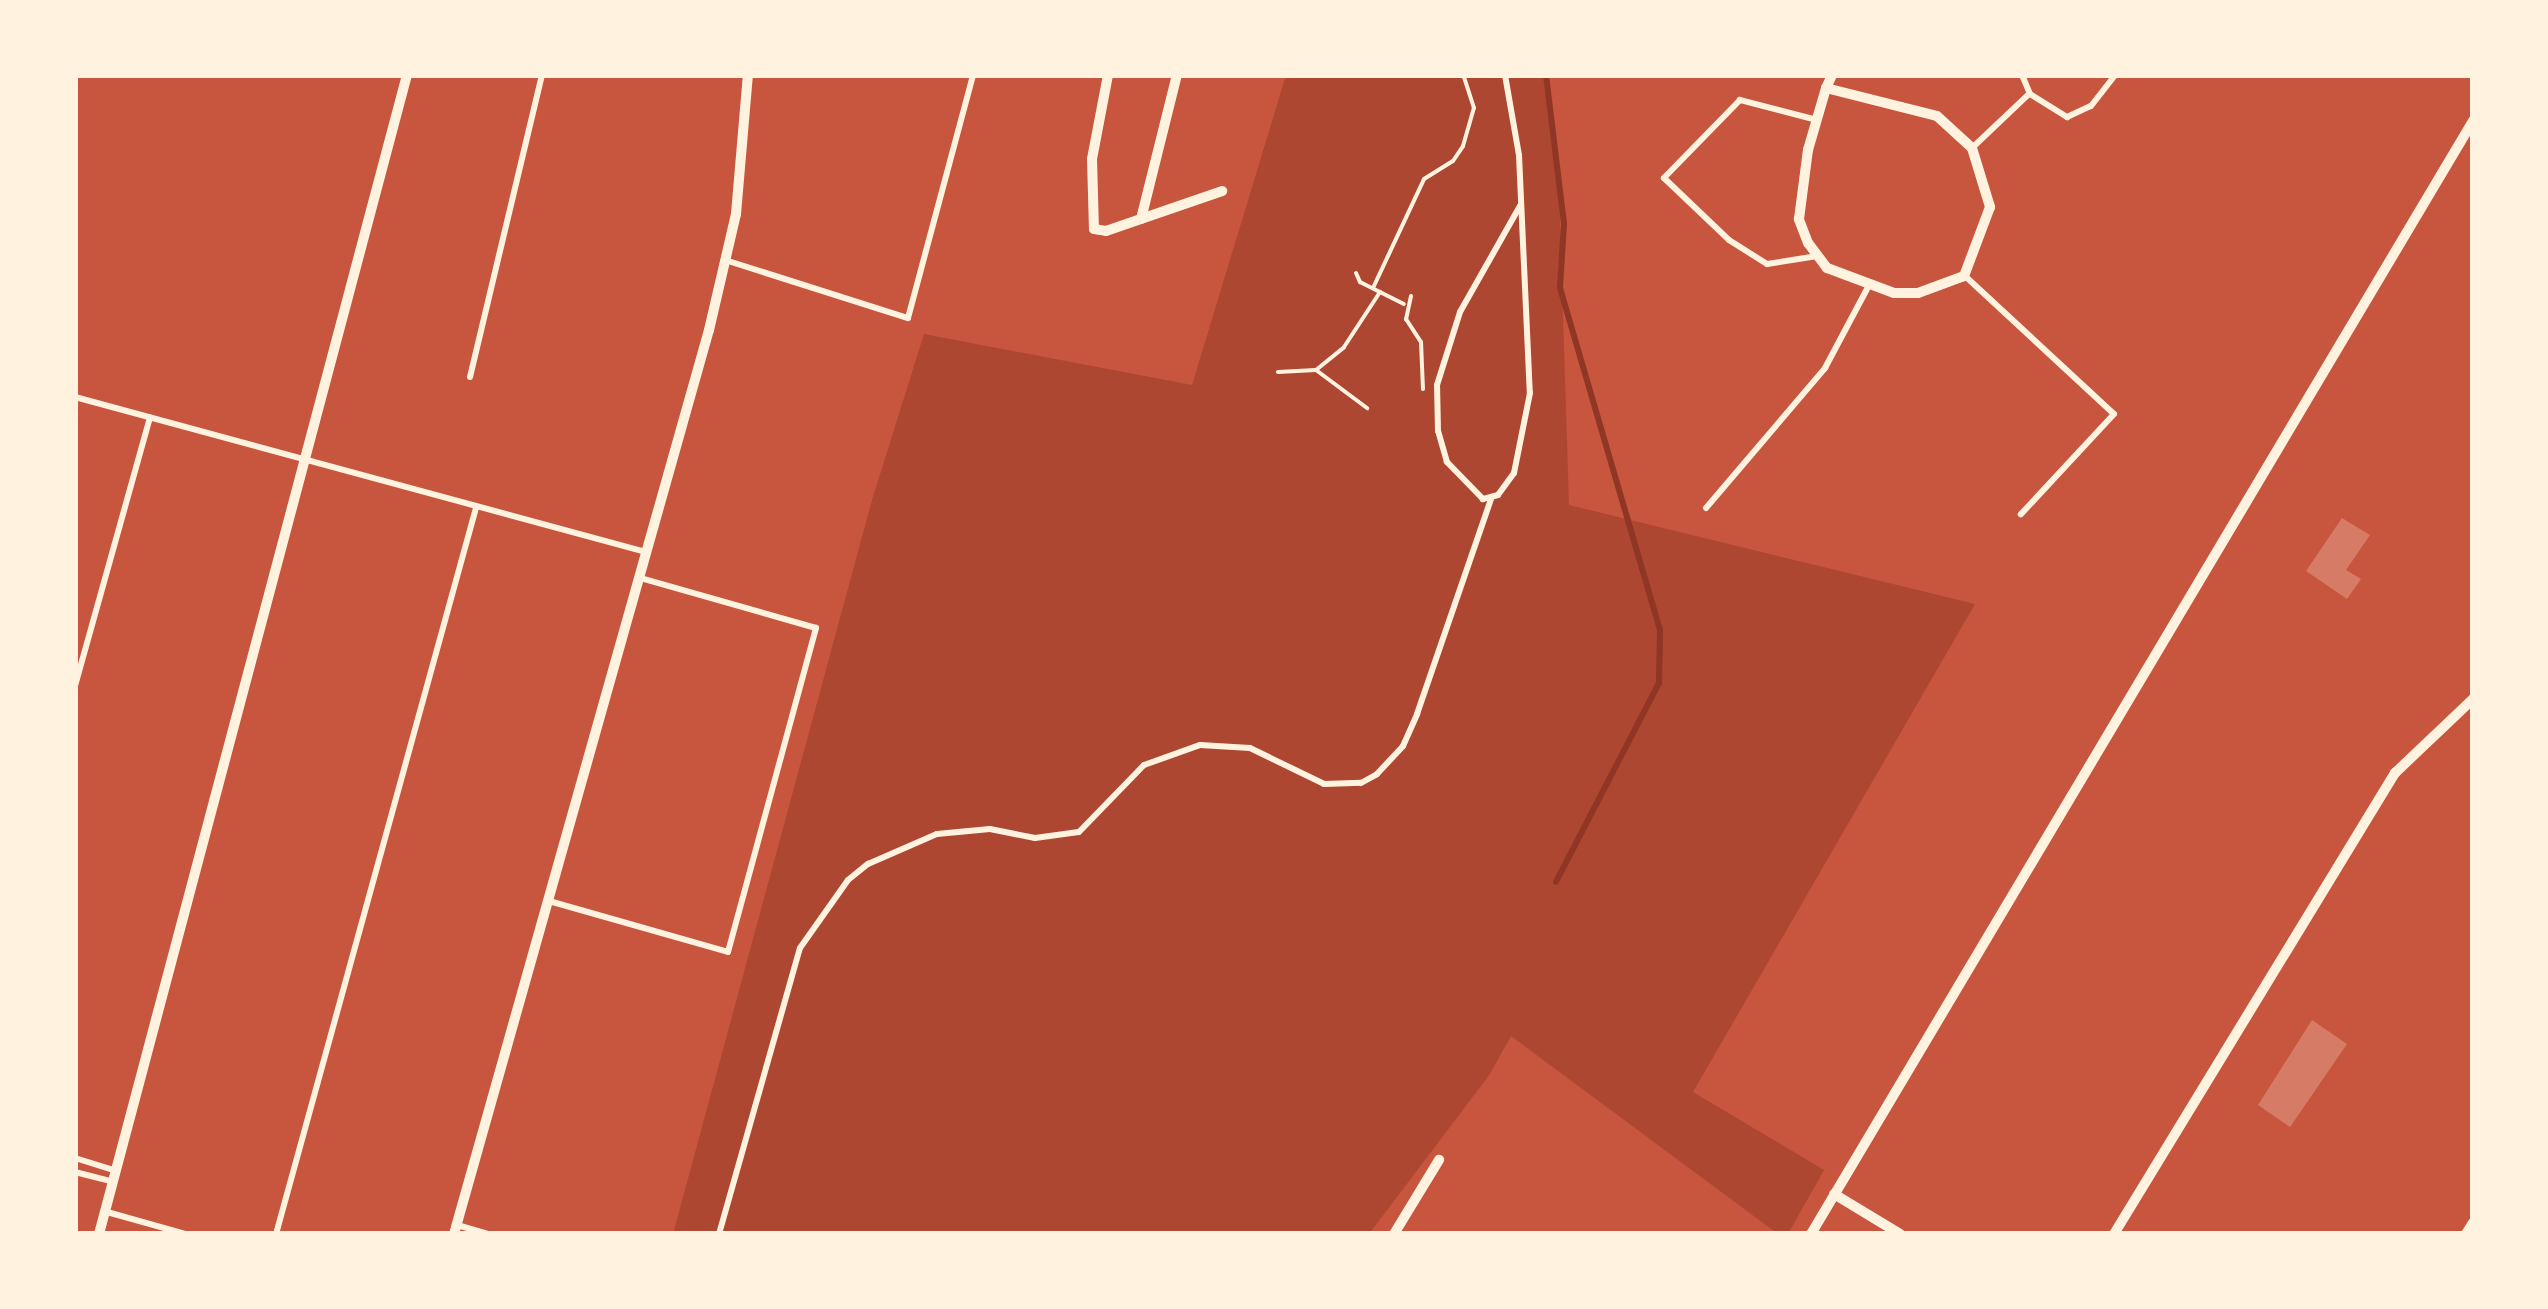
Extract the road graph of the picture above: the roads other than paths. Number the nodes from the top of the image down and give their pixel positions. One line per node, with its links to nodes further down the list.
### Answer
1 (407, 75): 26 (street)
2 (542, 75): 23 (lane)
3 (748, 75): 20 (street)
4 (973, 75): 20 (lane)
5 (1108, 75): 18 (street)
6 (1178, 75): 18 (street)
7 (1505, 75): 17 (lane)
8 (1832, 75): 11 (street)
9 (2022, 75): 12 (lane)
10 (2116, 75): 12 (lane)
11 (1826, 88): 13 (street); 15 (street)
12 (2030, 94): 15 (lane)
13 (1816, 120): 19 (street); 19 (lane)
14 (2473, 121): 40 (street)
15 (1972, 148): 21 (street)
16 (1222, 191): 18 (street)
17 (1520, 206): 27 (lane); 27 (lane)
18 (1141, 219)
19 (1817, 256): 22 (street)
20 (726, 260): 31 (street)
21 (1964, 276): 22 (street); 30 (lane)
22 (1868, 287): 29 (lane)
23 (470, 377)
24 (75, 397): 25 (lane)
25 (150, 417): 26 (lane); 33 (lane)
26 (310, 458): 28 (lane); 39 (street)
27 (1491, 500): 47 (lane)
28 (476, 508): 31 (lane); 45 (lane)
29 (1706, 508)
30 (2021, 514)
31 (646, 552): 32 (street)
32 (638, 578): 35 (street); 35 (lane)
33 (75, 686)
34 (2473, 699): 51 (street)
35 (549, 901): 42 (street)
36 (75, 1158): 39 (lane)
37 (1439, 1160): 48 (street)
38 (75, 1172): 39 (lane)
39 (116, 1177): 41 (street)
40 (1834, 1194): 49 (street); 50 (street)
41 (106, 1212): 43 (street); 44 (lane)
42 (456, 1229): 46 (lane)
43 (99, 1234)
44 (186, 1234)
45 (276, 1234)
46 (489, 1234)
47 (719, 1234)
48 (1394, 1234)
49 (1811, 1234)
50 (1900, 1234)
51 (2114, 1234)

